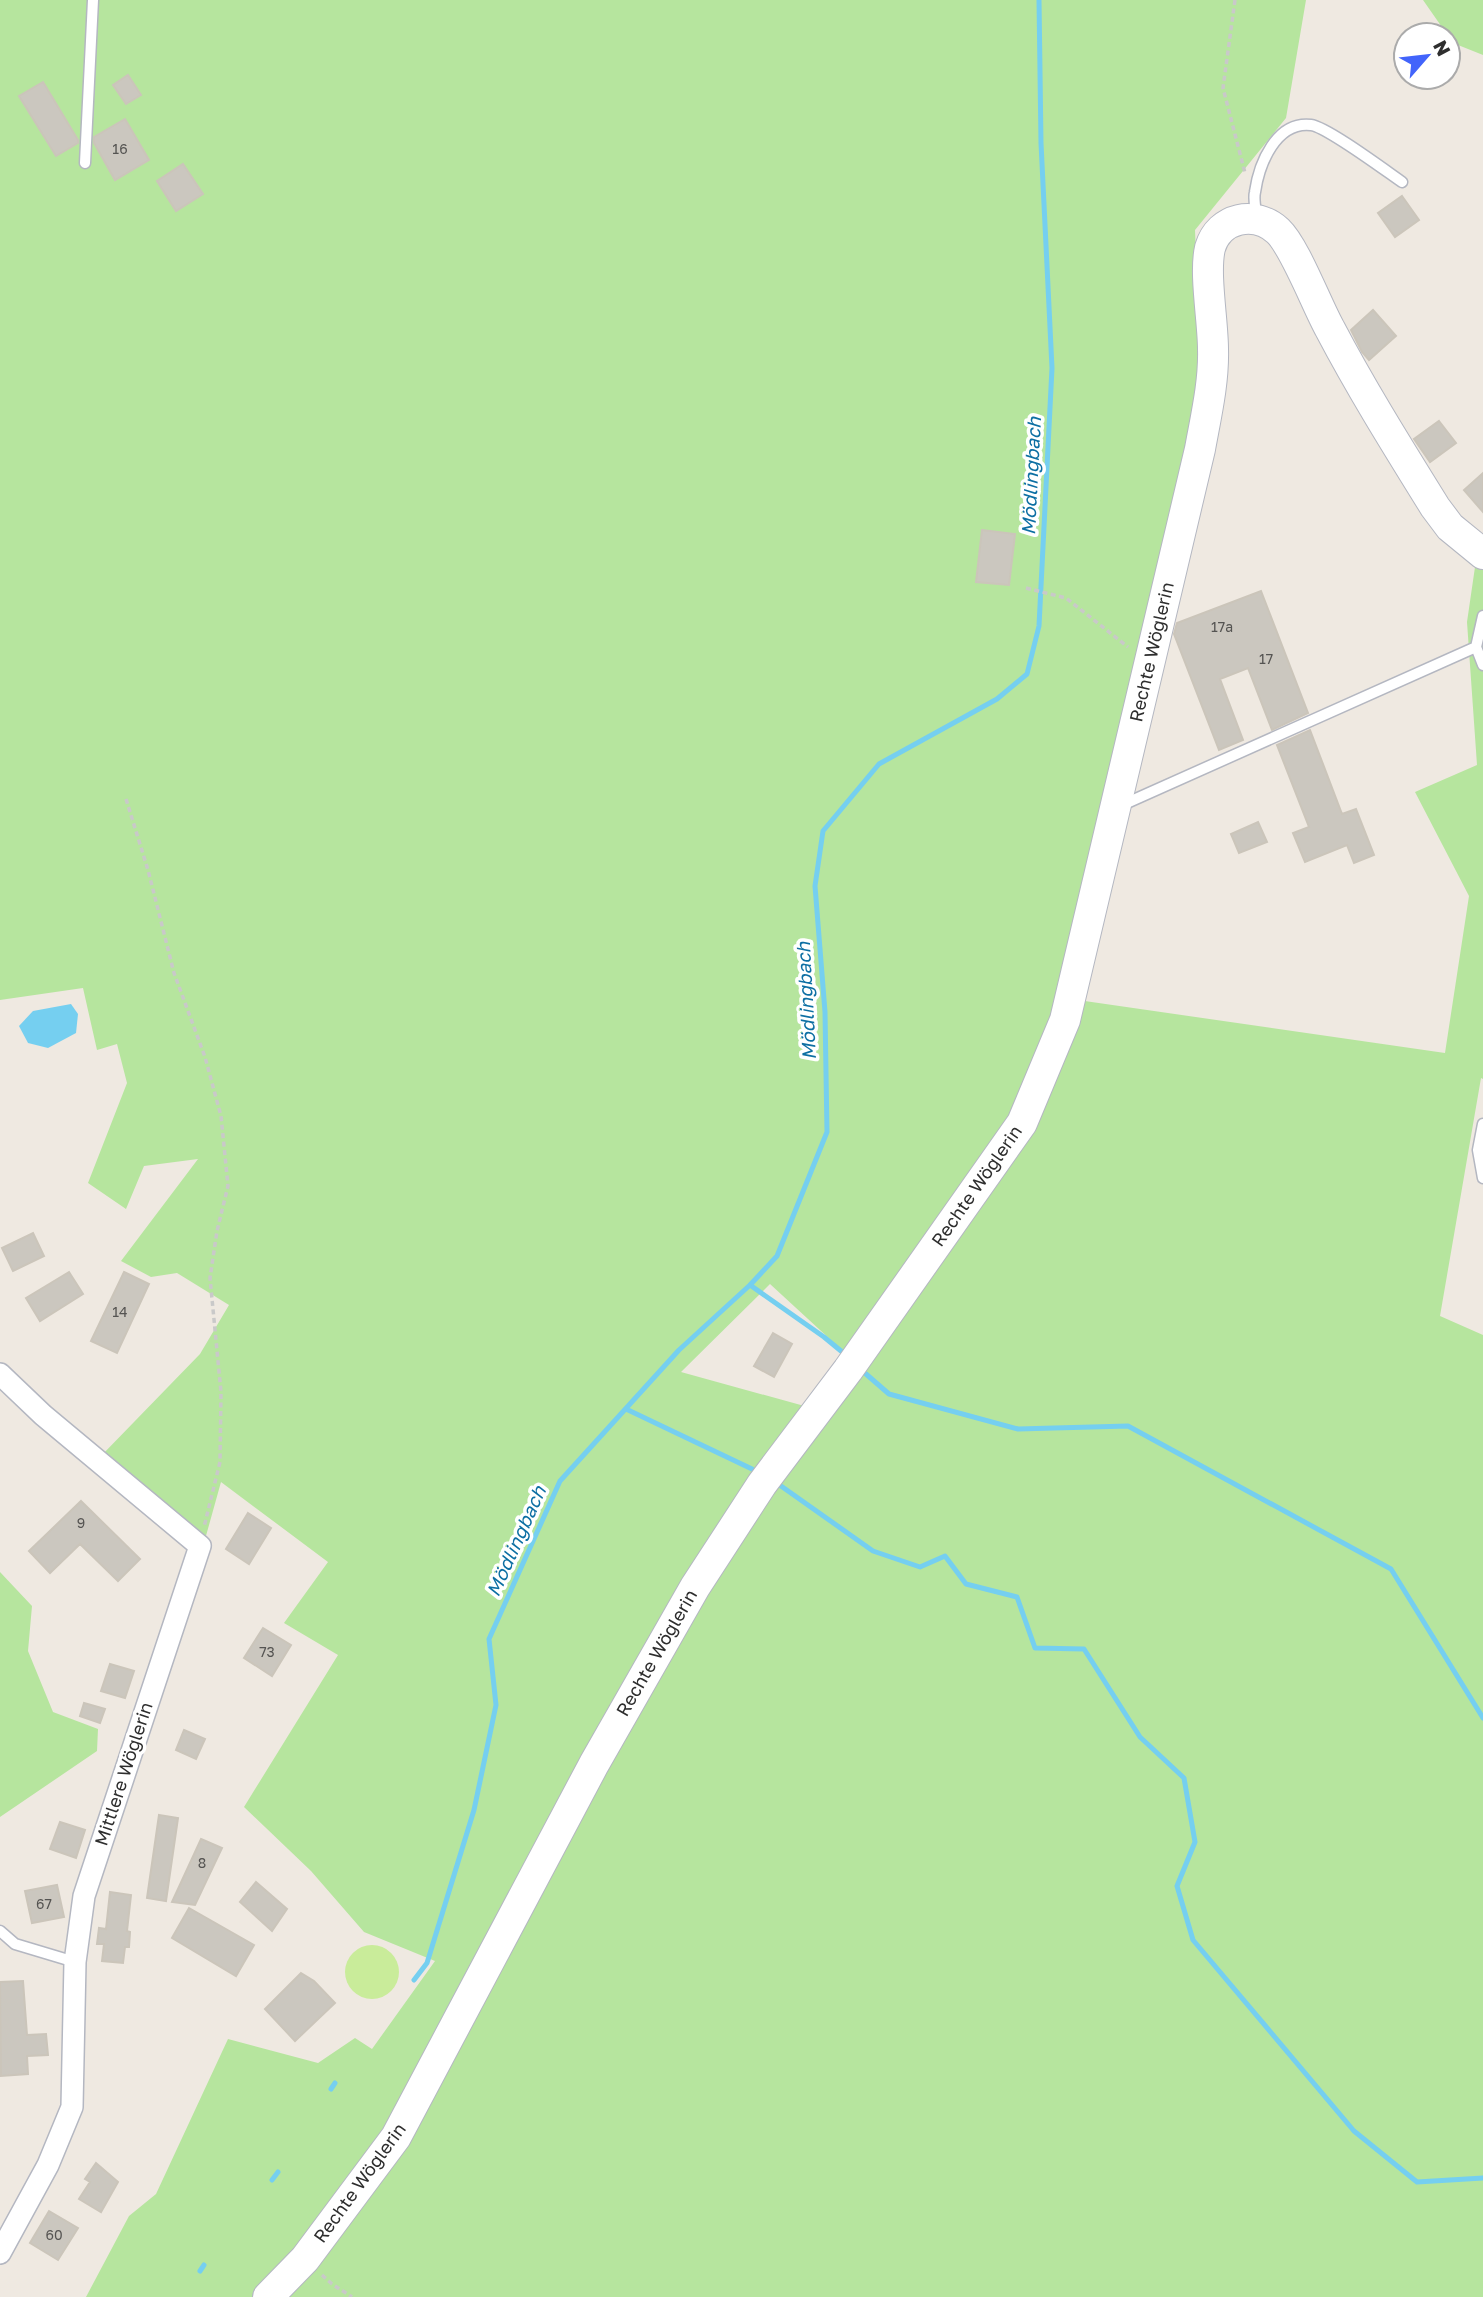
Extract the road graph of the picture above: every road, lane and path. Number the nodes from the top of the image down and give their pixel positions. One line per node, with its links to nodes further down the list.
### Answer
1 (93, 0): 3 (lane)
2 (1235, 0): 5 (path)
3 (85, 163)
4 (1402, 182): 5 (lane)
5 (1256, 207): 6 (main road); 10 (main road, Rechte Wöglerin)
6 (1483, 554)
7 (1026, 588): 10 (path)
8 (1483, 616): 9 (lane)
9 (1476, 647): 11 (lane); 13 (lane)
10 (1149, 664): 13 (main road, Rechte Wöglerin)
11 (1483, 666)
12 (126, 799): 17 (path)
13 (1114, 809): 21 (main road, Rechte Wöglerin)
14 (1483, 1124): 15 (lane)
15 (1483, 1178)
16 (0, 1374): 17 (street)
17 (200, 1546): 19 (street, Mittlere Wöglerin)
18 (0, 1931): 19 (lane)
19 (75, 1962): 20 (street, Mittlere Wöglerin)
20 (0, 2253)
21 (305, 2259): 22 (main road, Rechte Wöglerin); 23 (path)
22 (268, 2297)
23 (352, 2297)

